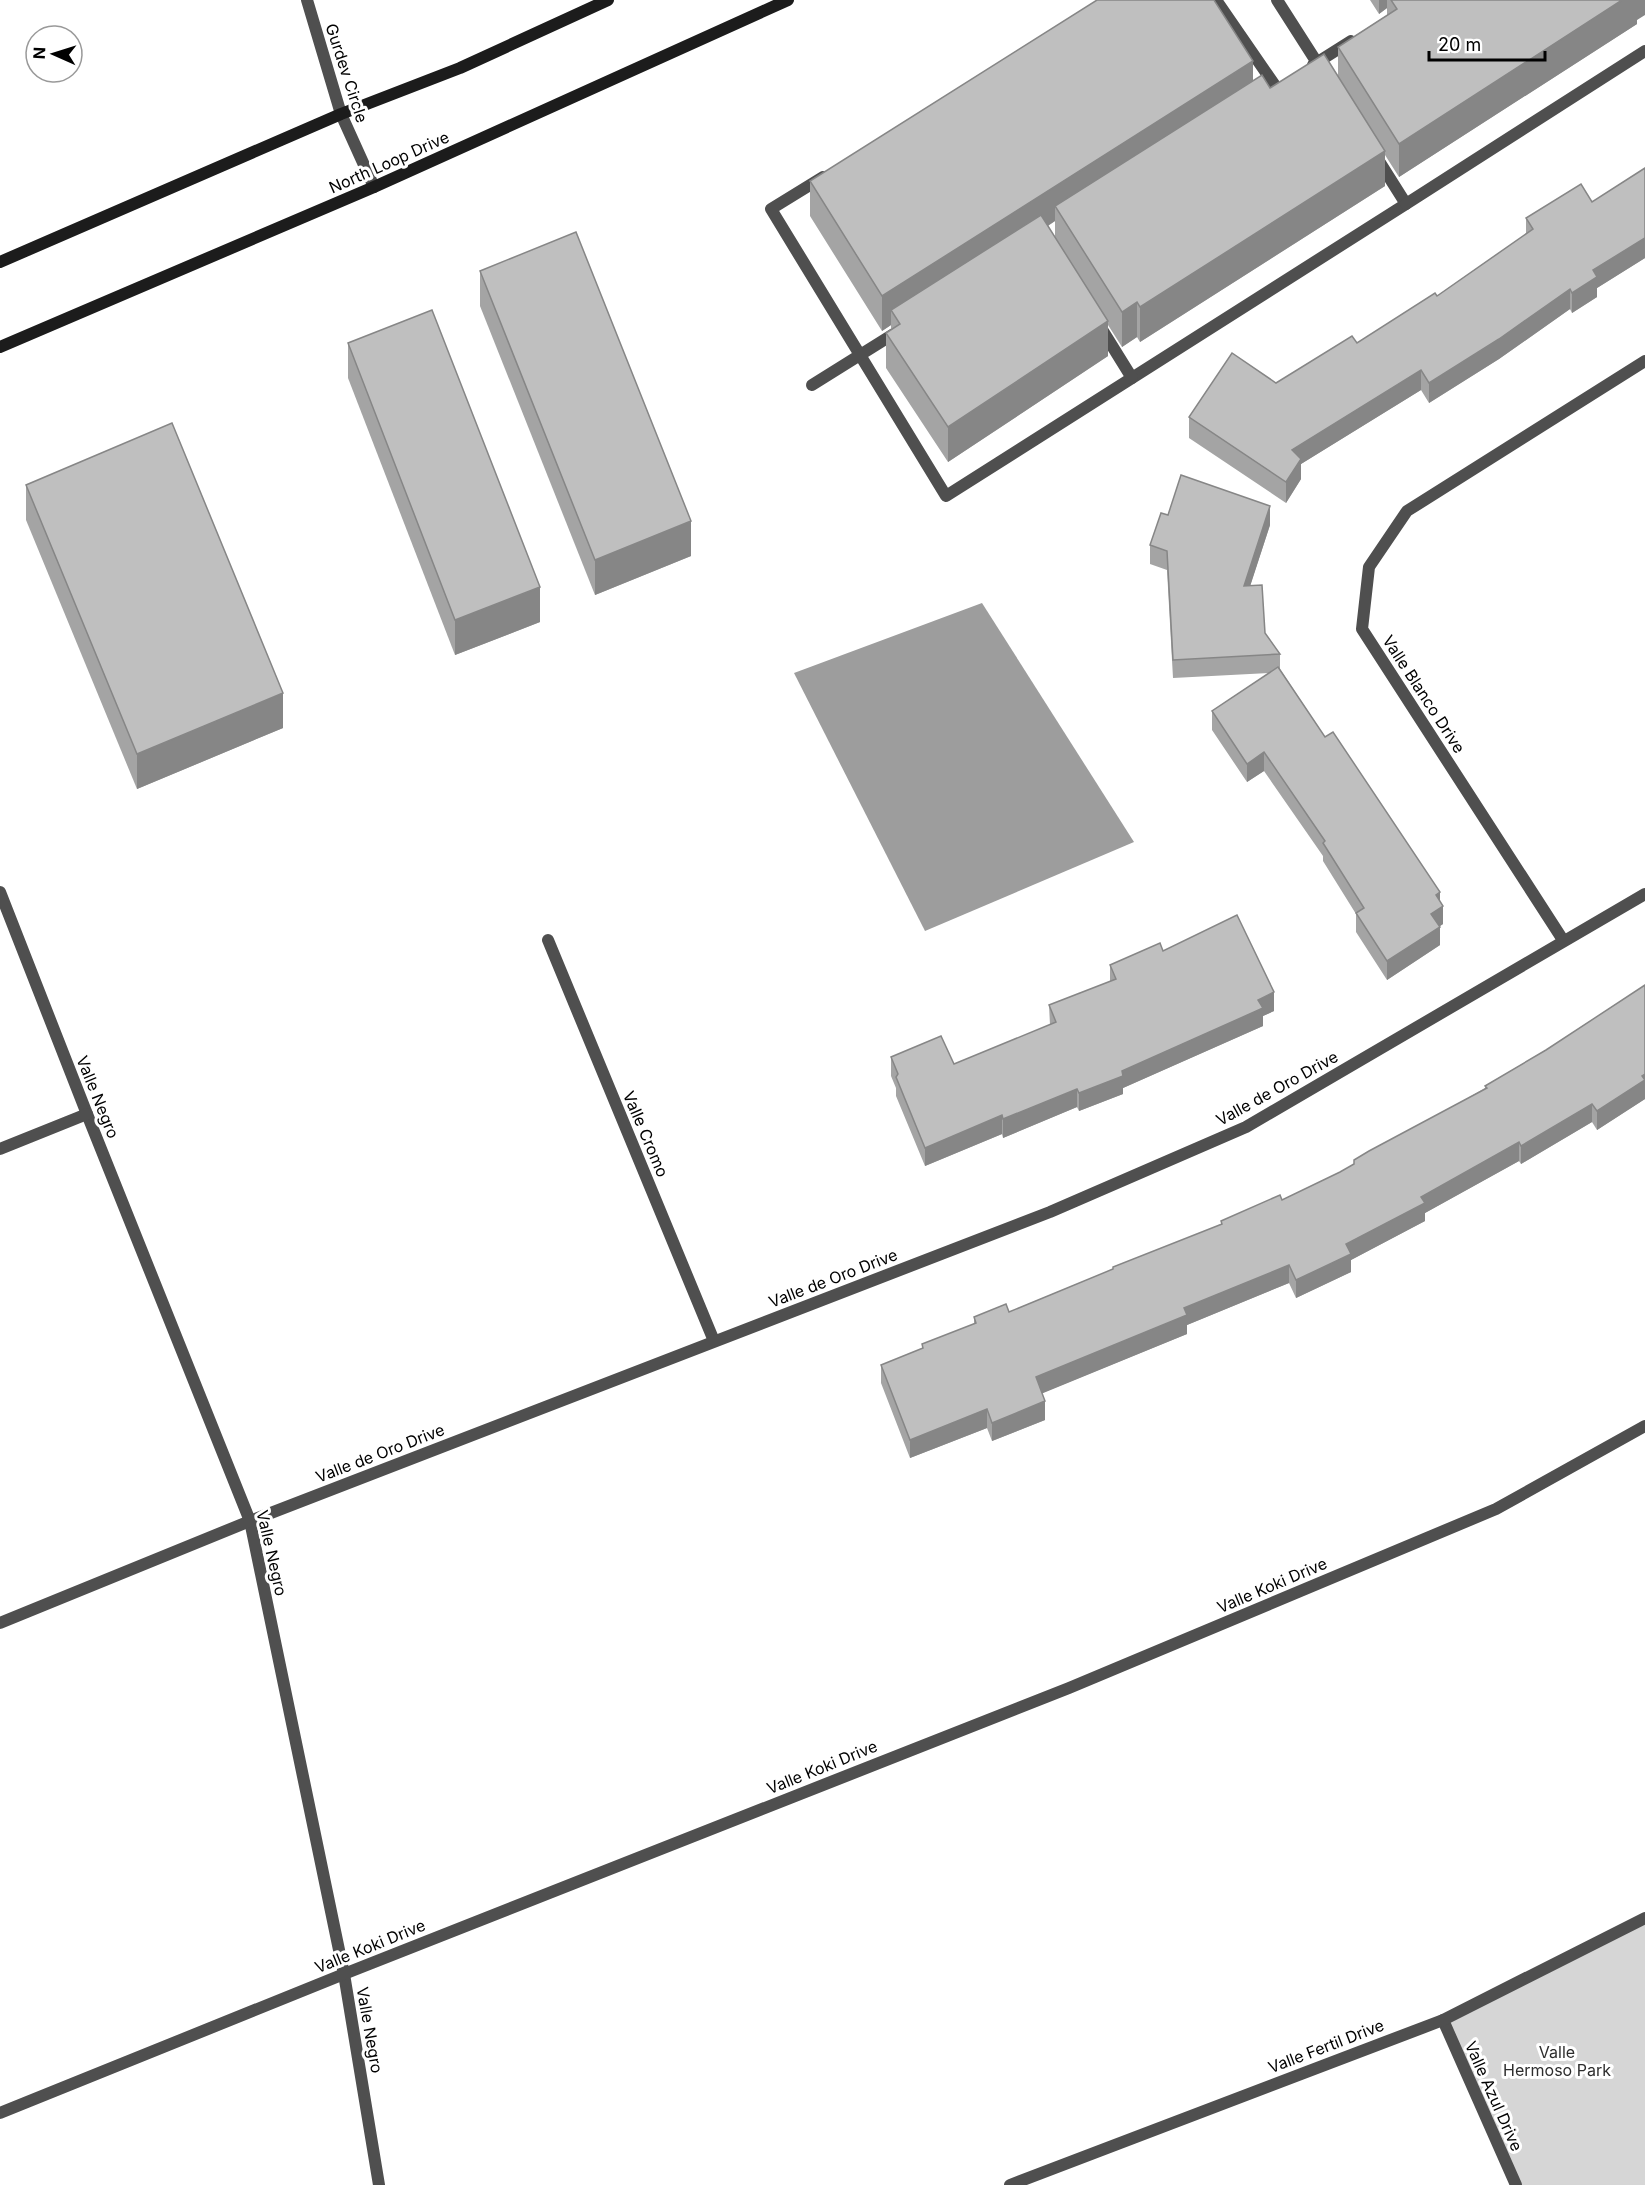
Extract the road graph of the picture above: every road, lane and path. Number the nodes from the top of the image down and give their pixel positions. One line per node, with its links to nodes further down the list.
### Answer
1 (307, 0): 12 (street, Gurdev Circle)
2 (608, 0): 12 (main road)
3 (788, 0): 15 (main road, North Loop Drive)
4 (1216, 0): 11 (street)
5 (1277, 0): 8 (street)
6 (1366, 31): 8 (street)
7 (1645, 51): 16 (street)
8 (1317, 63): 9 (street); 10 (street)
9 (1301, 74)
10 (1330, 83)
11 (1258, 103)
12 (341, 114): 15 (street, Gurdev Circle); 17 (main road)
13 (1368, 143): 16 (street)
14 (831, 172): 21 (street)
15 (374, 187): 20 (main road, North Loop Drive)
16 (1406, 204): 23 (street)
17 (0, 262)
18 (1094, 318): 23 (street)
19 (909, 325): 21 (street)
20 (0, 347)
21 (861, 356): 23 (street); 24 (street)
22 (1645, 361): 28 (street, Valle Blanco Drive)
23 (1132, 378)
24 (812, 385)
25 (0, 892): 29 (street, Valle Negro)
26 (1645, 894): 28 (street, Valle de Oro Drive)
27 (548, 940): 31 (street, Valle Cromo)
28 (1563, 940): 31 (street, Valle de Oro Drive)
29 (87, 1114): 30 (street); 33 (street, Valle Negro)
30 (0, 1149)
31 (714, 1341): 33 (street, Valle de Oro Drive)
32 (1645, 1426): 36 (street, Valle Koki Drive)
33 (250, 1521): 34 (street, Valle de Oro Drive); 36 (street, Valle Negro)
34 (0, 1623)
35 (1645, 1918): 37 (street, Valle Fertil Drive)
36 (344, 1974): 38 (street, Valle Koki Drive); 39 (street, Valle Negro)
37 (1443, 2020): 40 (street, Valle Fertil Drive); 41 (street, Valle Azul Drive)
38 (0, 2113)
39 (380, 2185)
40 (1010, 2185)
41 (1516, 2185)

